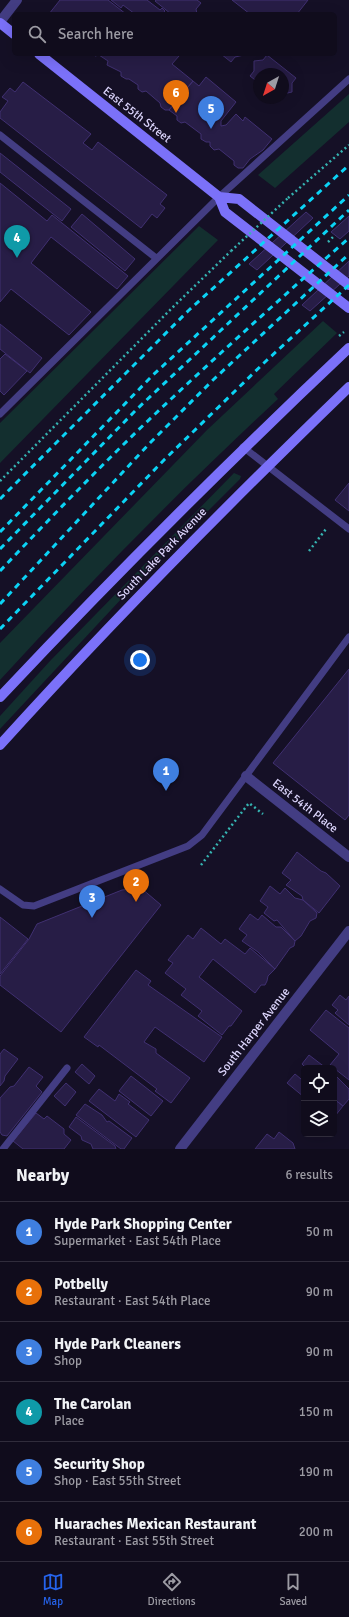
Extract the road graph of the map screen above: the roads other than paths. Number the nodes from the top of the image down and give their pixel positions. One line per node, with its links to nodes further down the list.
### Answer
1 (17, 0): 2 (street)
2 (0, 22): 3 (main road)
3 (12, 32)
4 (42, 56): 7 (main road, East 55th Street)
5 (349, 79): 7 (lane)
6 (0, 135): 8 (lane)
7 (219, 197): 8 (lane); 9 (main road); 10 (main road, East 55th Street)
8 (156, 258): 13 (lane)
9 (349, 286)
10 (349, 308)
11 (349, 348): 14 (main road, South Lake Park Avenue)
12 (349, 387): 15 (main road, South Lake Park Avenue)
13 (0, 414)
14 (243, 447): 15 (lane); 18 (main road, South Lake Park Avenue)
15 (267, 466): 16 (lane); 19 (main road, South Lake Park Avenue)
16 (349, 529)
17 (349, 637): 20 (lane)
18 (0, 697)
19 (0, 744)
20 (246, 776): 21 (street, East 54th Place); 22 (lane)
21 (349, 857)
22 (0, 889)
23 (349, 931): 26 (street, South Harper Avenue)
24 (67, 1068): 25 (lane)
25 (3, 1149)
26 (180, 1149)

